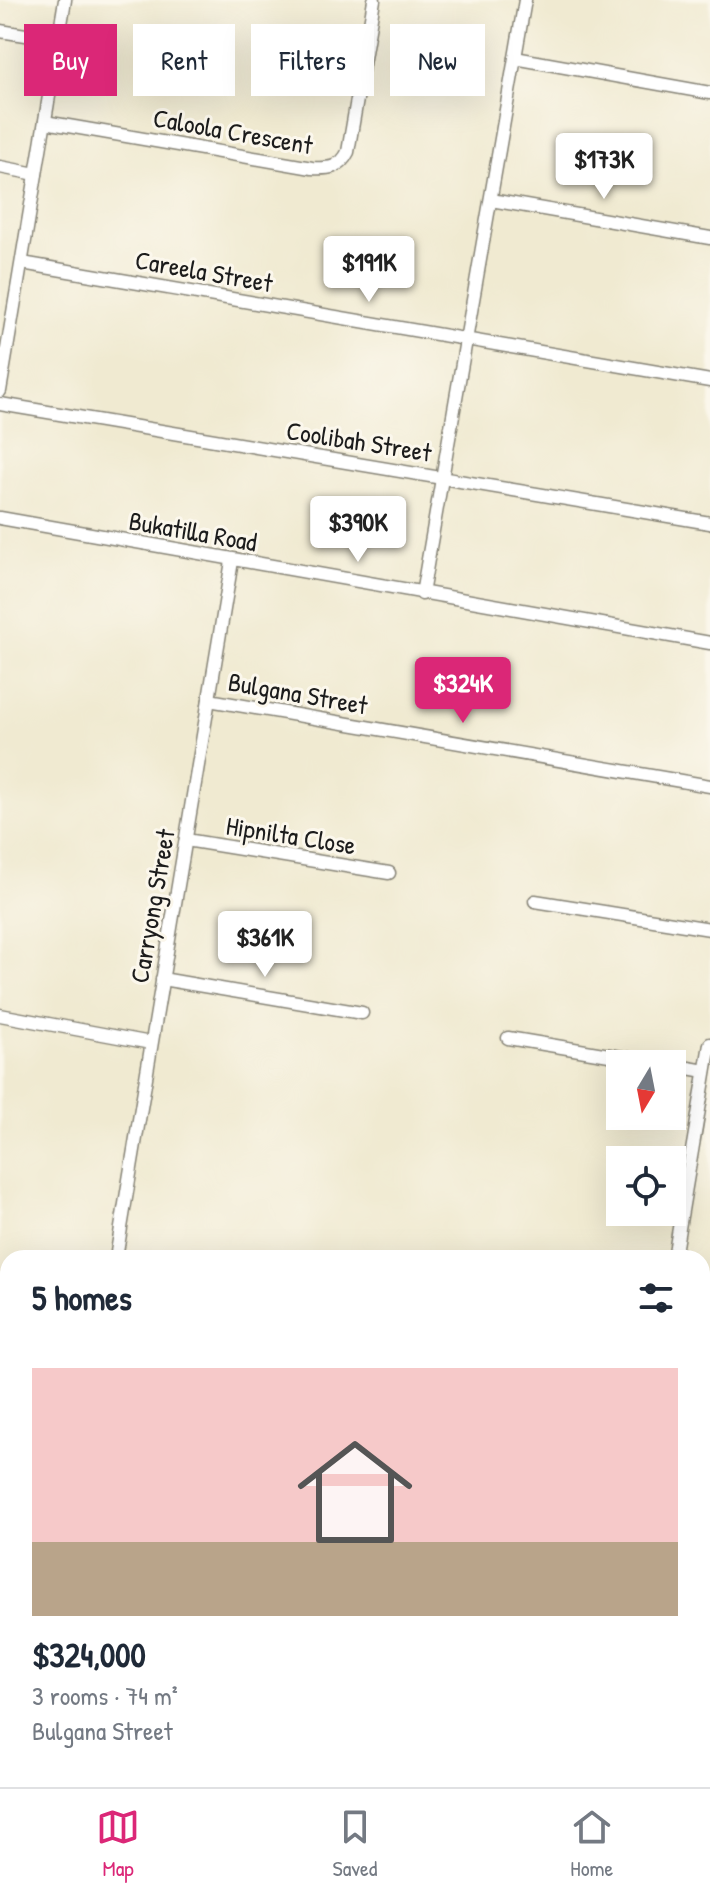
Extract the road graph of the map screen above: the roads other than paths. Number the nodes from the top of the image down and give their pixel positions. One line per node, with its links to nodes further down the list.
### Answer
1 (65, 0): 4 (street)
2 (374, 0): 10 (street, Caloola Crescent)
3 (525, 0): 7 (street)
4 (61, 24)
5 (0, 31): 6 (street)
6 (24, 35)
7 (515, 58): 8 (street); 13 (street)
8 (710, 93)
9 (49, 96): 10 (street)
10 (45, 122): 12 (street)
11 (0, 167): 12 (street)
12 (36, 174): 15 (street)
13 (491, 200): 14 (street); 18 (street)
14 (710, 238)
15 (22, 263): 17 (street); 18 (street, Careela Street)
16 (0, 306): 17 (street)
17 (14, 308): 20 (street)
18 (466, 339): 19 (street, Careela Street); 22 (street)
19 (710, 381)
20 (0, 391)
21 (0, 404): 22 (street, Coolibah Street)
22 (443, 477): 24 (street, Coolibah Street); 26 (street)
23 (0, 518): 25 (street, Bukatilla Road)
24 (710, 523)
25 (232, 561): 26 (street, Bukatilla Road); 28 (street, Carryong Street)
26 (422, 594): 27 (street, Bukatilla Road)
27 (710, 643)
28 (209, 700): 29 (street, Bulgana Street); 30 (street, Carryong Street)
29 (710, 786)
30 (186, 840): 31 (street, Hipnilta Close); 34 (street, Carryong Street)
31 (389, 873)
32 (535, 901): 33 (street)
33 (710, 929)
34 (162, 979): 35 (street); 38 (street, Carryong Street)
35 (362, 1013)
36 (0, 1015): 38 (street)
37 (508, 1038): 40 (street)
38 (151, 1043): 43 (street, Carryong Street)
39 (710, 1044): 42 (street)
40 (606, 1054)
41 (686, 1068): 42 (street)
42 (705, 1071): 44 (street)
43 (117, 1250)
44 (675, 1250)

